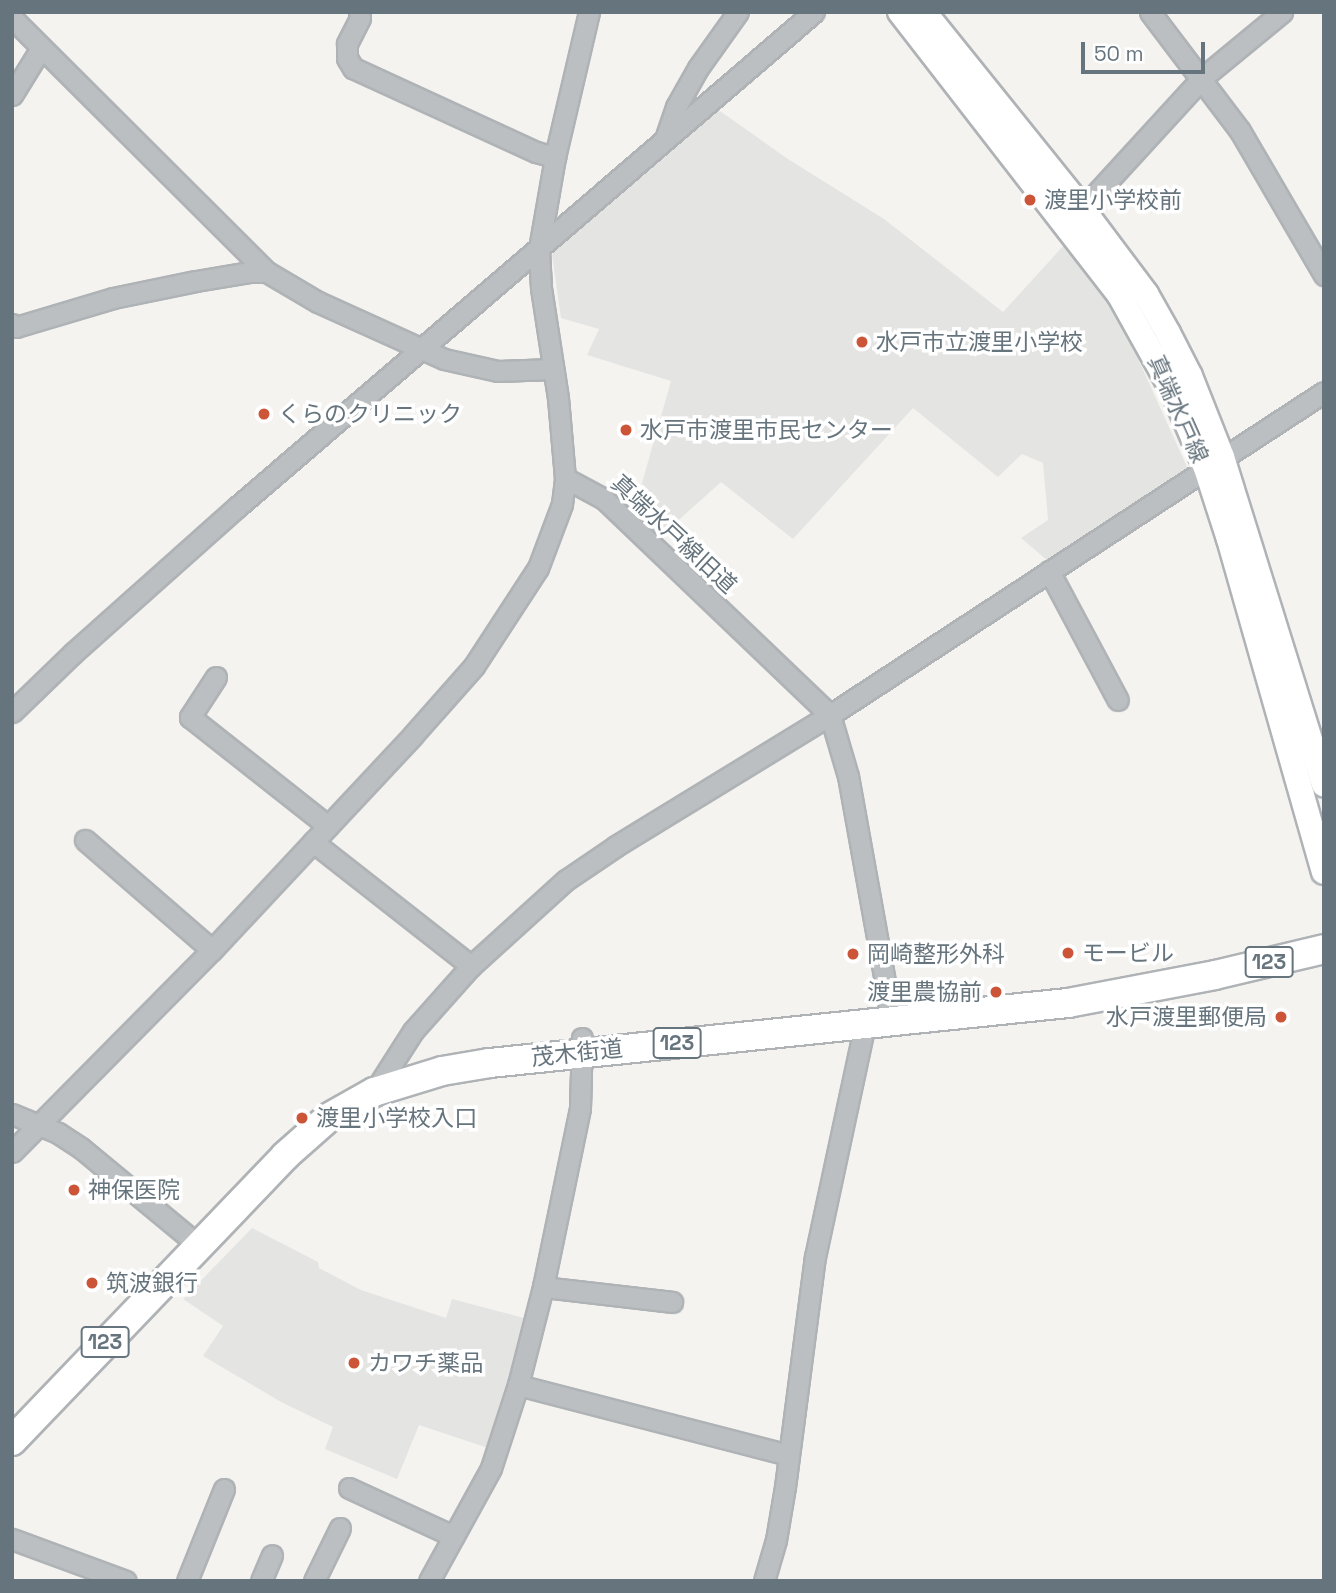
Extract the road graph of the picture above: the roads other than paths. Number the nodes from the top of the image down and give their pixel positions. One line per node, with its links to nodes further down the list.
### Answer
1 (359, 12): 14 (street)
2 (589, 12): 14 (street)
3 (738, 12): 13 (street)
4 (814, 12): 13 (street)
5 (900, 12): 23 (main road, 真端水戸線)
6 (924, 12): 15 (main road, 真端水戸線)
7 (1150, 12): 11 (street)
8 (1282, 12): 11 (street)
9 (12, 18): 10 (street)
10 (41, 48): 12 (street); 17 (street)
11 (1202, 78): 15 (street); 18 (street)
12 (12, 95)
13 (665, 140): 16 (street)
14 (555, 157): 16 (street)
15 (1082, 209): 23 (main road, 真端水戸線)
16 (539, 249): 20 (street); 21 (street)
17 (267, 272): 19 (street); 20 (street)
18 (1324, 275)
19 (12, 324)
20 (419, 349): 21 (street); 28 (street)
21 (553, 369): 24 (street)
22 (1324, 392): 23 (street)
23 (1214, 463): 25 (street); 30 (main road, 真端水戸線); 34 (main road, 真端水戸線)
24 (565, 478): 29 (street, 真端水戸線旧道); 31 (street)
25 (1049, 570): 27 (street); 29 (street)
26 (216, 677): 31 (street)
27 (1118, 700)
28 (12, 712)
29 (830, 715): 37 (street); 38 (street, 真端水戸線旧道)
30 (1324, 784)
31 (328, 826): 33 (street)
32 (85, 840): 36 (street)
33 (313, 842): 36 (street); 37 (street)
34 (1324, 872)
35 (1324, 949): 38 (highway, 茂木街道 / 123)
36 (212, 950): 42 (street)
37 (471, 966): 40 (street)
38 (879, 1022): 39 (highway, 茂木街道 / 123); 49 (street)
39 (582, 1045): 40 (highway, 茂木街道 / 123); 45 (street)
40 (374, 1092): 44 (highway, 茂木街道 / 123)
41 (12, 1114): 42 (street)
42 (39, 1125): 43 (street); 44 (street)
43 (12, 1152)
44 (197, 1244): 48 (highway, 茂木街道 / 123)
45 (543, 1287): 46 (street); 47 (street)
46 (672, 1302)
47 (518, 1385): 49 (street); 53 (street)
48 (12, 1441)
49 (788, 1455): 61 (street)
50 (348, 1488): 53 (street)
51 (224, 1489): 57 (street)
52 (340, 1528): 59 (street)
53 (453, 1536): 60 (street)
54 (12, 1539): 56 (street)
55 (272, 1555): 58 (street)
56 (126, 1581)
57 (187, 1581)
58 (261, 1581)
59 (314, 1581)
60 (429, 1581)
61 (764, 1581)

